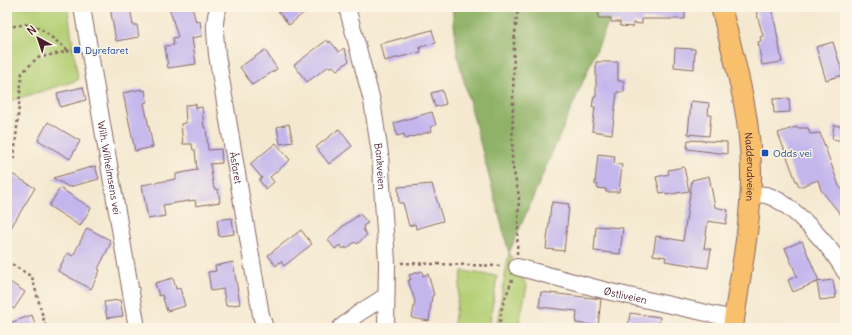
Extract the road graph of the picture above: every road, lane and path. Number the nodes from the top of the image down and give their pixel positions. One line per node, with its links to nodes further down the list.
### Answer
1 (82, 7): 8 (street, Wilh. Wilhelmsens vei)
2 (219, 7): 19 (street, Åsfaret)
3 (347, 7): 12 (street, Bankveien)
4 (518, 7): 13 (path)
5 (721, 7): 10 (main road, Nadderudveien)
6 (7, 27): 7 (path)
7 (69, 51): 8 (path); 9 (path)
8 (90, 52): 18 (street, Wilh. Wilhelmsens vei)
9 (14, 159)
10 (750, 195): 14 (street); 16 (main road, Nadderudveien)
11 (7, 260): 17 (path)
12 (387, 262): 13 (path); 15 (street, Bankveien)
13 (517, 266): 16 (street, Østliveien); 22 (path)
14 (845, 272)
15 (386, 296): 20 (street); 21 (street, Bankveien)
16 (734, 324)
17 (46, 328)
18 (137, 328)
19 (265, 328)
20 (340, 328)
21 (386, 328)
22 (499, 328)

